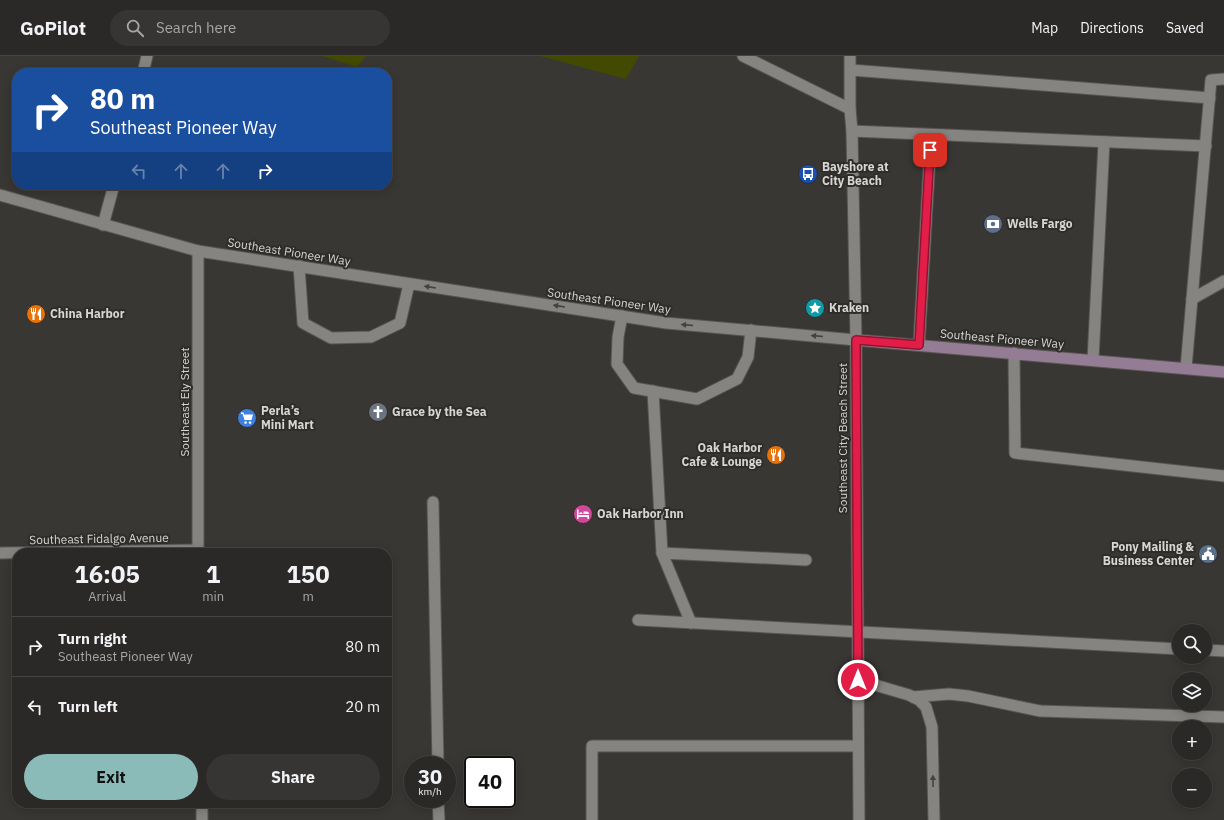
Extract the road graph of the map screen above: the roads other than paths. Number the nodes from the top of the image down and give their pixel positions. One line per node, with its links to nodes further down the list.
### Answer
1 (147, 56): 4 (street)
2 (743, 56): 8 (street)
3 (850, 56): 5 (street, Southeast City Beach Street)
4 (144, 68)
5 (851, 70): 7 (street); 8 (street, Southeast City Beach Street)
6 (1224, 79): 7 (street)
7 (1210, 98): 12 (street)
8 (850, 109): 9 (street, Southeast City Beach Street)
9 (852, 131): 10 (street); 23 (street, Southeast City Beach Street)
10 (931, 135): 11 (street); 24 (street)
11 (1104, 142): 12 (street); 26 (street)
12 (1206, 146): 20 (street)
13 (113, 190): 15 (street)
14 (0, 195): 15 (street, Southeast Pioneer Way)
15 (104, 225): 16 (street, Southeast Pioneer Way)
16 (198, 251): 17 (street, Southeast Pioneer Way); 32 (street, Southeast Ely Street)
17 (299, 266): 19 (street, Southeast Pioneer Way); 19 (street)
18 (1224, 281): 20 (street)
19 (410, 284): 21 (street, Southeast Pioneer Way, one-way to 19)
20 (1192, 299): 27 (street)
21 (622, 316): 22 (street, Southeast Pioneer Way, one-way to 21); 29 (street)
22 (751, 330): 23 (street, Southeast Pioneer Way, one-way to 22); 29 (street)
23 (856, 340): 24 (main road, Southeast Pioneer Way); 39 (street, Southeast City Beach Street)
24 (919, 345): 25 (main road, Southeast Pioneer Way)
25 (1014, 353): 26 (main road, Southeast Pioneer Way); 30 (street)
26 (1093, 360): 27 (main road, Southeast Pioneer Way)
27 (1186, 368): 28 (main road, Southeast Pioneer Way)
28 (1224, 372)
29 (653, 392): 35 (street)
30 (1224, 476)
31 (433, 502): 47 (street)
32 (198, 548)
33 (0, 553): 34 (street, Southeast Fidalgo Avenue)
34 (12, 553)
35 (662, 553): 36 (street); 38 (street)
36 (806, 560)
37 (638, 620): 38 (street)
38 (691, 623): 39 (street)
39 (858, 632): 40 (street); 43 (street, Southeast City Beach Street)
40 (1172, 649)
41 (1212, 650): 42 (street)
42 (1224, 651)
43 (858, 680): 44 (street); 46 (street, Southeast City Beach Street)
44 (913, 697): 45 (street); 54 (street, one-way to 44)
45 (1224, 717)
46 (858, 746): 52 (street); 53 (street, Southeast City Beach Street)
47 (438, 756)
48 (202, 808): 50 (street)
49 (438, 808): 51 (street)
50 (202, 820)
51 (438, 820)
52 (592, 820)
53 (858, 820)
54 (934, 820)

